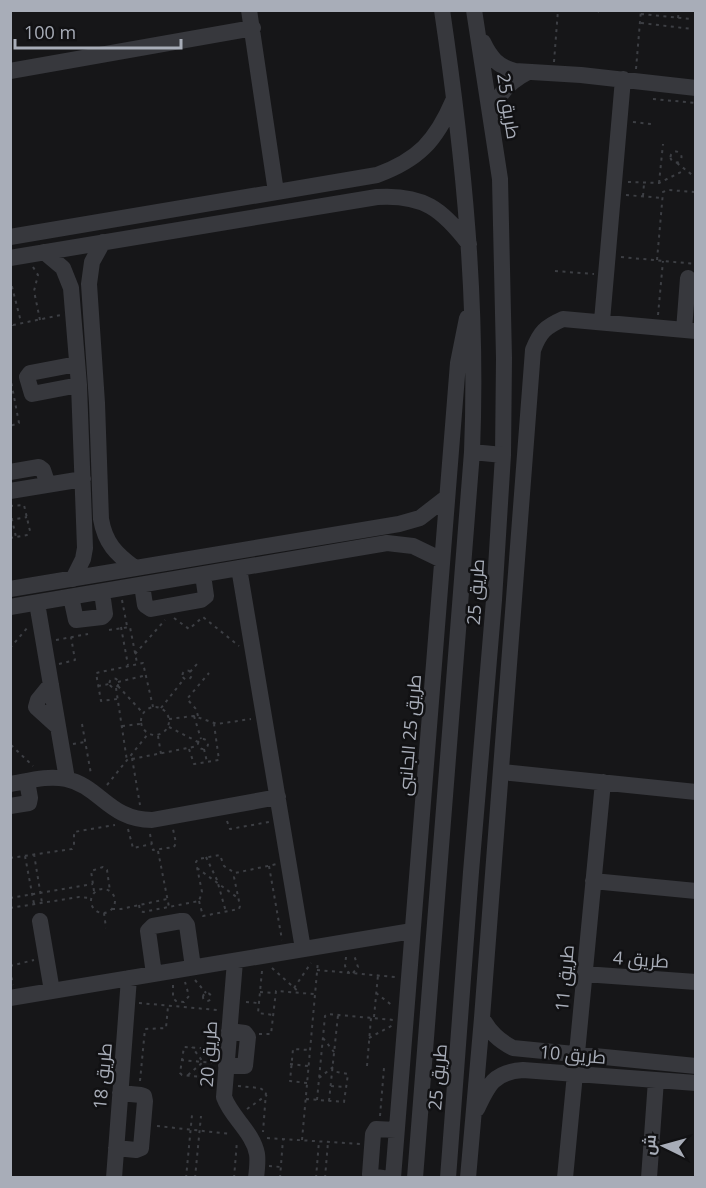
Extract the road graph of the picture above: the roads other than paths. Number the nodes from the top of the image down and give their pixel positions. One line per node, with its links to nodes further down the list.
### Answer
1 (249, 10): 5 (street)
2 (430, 10): 7 (street)
3 (442, 10): 7 (street, طريق 25)
4 (474, 10): 6 (street, طريق 25)
5 (253, 28): 8 (street); 14 (street)
6 (477, 29): 9 (street); 13 (street, طريق 25)
7 (448, 52): 12 (street, طريق 25)
8 (10, 71)
9 (528, 72): 10 (street); 13 (street)
10 (629, 80): 11 (street); 22 (street)
11 (696, 88)
12 (454, 97): 14 (street); 17 (street, طريق 25)
13 (493, 125): 26 (street, طريق 25)
14 (276, 192): 15 (street)
15 (10, 237)
16 (103, 242): 17 (street); 18 (street); 36 (street)
17 (470, 244): 21 (street, طريق 25)
18 (44, 252): 19 (street); 24 (street)
19 (16, 257)
20 (692, 271): 23 (street)
21 (472, 296): 28 (street, طريق 25); 34 (street, طريق 25 الجانبى)
22 (602, 321): 23 (street); 27 (street)
23 (690, 330)
24 (77, 364): 25 (street); 25 (street)
25 (79, 385): 31 (street)
26 (503, 434): 27 (street); 29 (street, طريق 25)
27 (527, 436): 46 (street)
28 (472, 453): 29 (street); 54 (street, طريق 25)
29 (503, 455): 55 (street, طريق 25)
30 (10, 472): 32 (street)
31 (83, 479): 32 (street); 39 (street)
32 (48, 485): 33 (street)
33 (10, 491)
34 (447, 497): 35 (street, طريق 25 الجانبى); 36 (street)
35 (442, 560): 37 (street); 53 (street, طريق 25 الجانبى)
36 (135, 568): 39 (street)
37 (239, 568): 38 (street); 51 (street)
38 (203, 575): 40 (street); 40 (street)
39 (73, 579): 41 (street)
40 (141, 585): 42 (street)
41 (10, 589)
42 (102, 592): 43 (street); 43 (street)
43 (70, 597): 45 (street)
44 (10, 607): 45 (street)
45 (38, 608): 47 (street)
46 (502, 772): 48 (street); 56 (street)
47 (67, 779): 49 (street); 51 (street)
48 (603, 782): 50 (street); 57 (street, طريق 11)
49 (19, 783): 52 (street)
50 (696, 792)
51 (278, 797): 61 (street)
52 (10, 806)
53 (421, 824): 54 (street); 60 (street, طريق 25 الجانبى)
54 (442, 825): 86 (street, طريق 25)
55 (471, 872): 56 (street); 87 (street, طريق 25)
56 (494, 873): 70 (street)
57 (593, 881): 58 (street); 65 (street, طريق 11)
58 (696, 891)
59 (40, 921): 68 (street)
60 (412, 931): 61 (street); 80 (street, طريق 25 الجانبى)
61 (314, 949): 62 (street)
62 (235, 961): 63 (street); 71 (street, طريق 20)
63 (183, 969): 64 (street); 64 (street)
64 (154, 974): 66 (street)
65 (584, 974): 67 (street, طريق 4); 72 (street, طريق 11)
66 (129, 978): 68 (street); 78 (street, طريق 18)
67 (696, 982)
68 (52, 991): 69 (street)
69 (10, 998)
70 (483, 1018): 72 (street, طريق 10); 79 (street)
71 (229, 1031): 74 (street, طريق 20); 74 (street)
72 (577, 1055): 73 (street, طريق 10); 75 (street, طريق 11)
73 (696, 1066)
74 (225, 1069): 83 (street, طريق 20)
75 (575, 1074): 76 (street, طريق 10); 79 (street, طريق 10); 89 (street, طريق 11)
76 (656, 1080): 77 (street, طريق 10); 90 (street)
77 (696, 1083)
78 (120, 1093): 81 (street, طريق 18); 81 (street)
79 (472, 1118): 88 (street)
80 (396, 1130): 84 (street); 85 (street, طريق 25 الجانبى)
81 (116, 1148): 82 (street, طريق 18)
82 (114, 1178)
83 (256, 1178)
84 (383, 1178)
85 (393, 1178)
86 (415, 1178)
87 (448, 1178)
88 (468, 1178)
89 (565, 1178)
90 (649, 1178)

